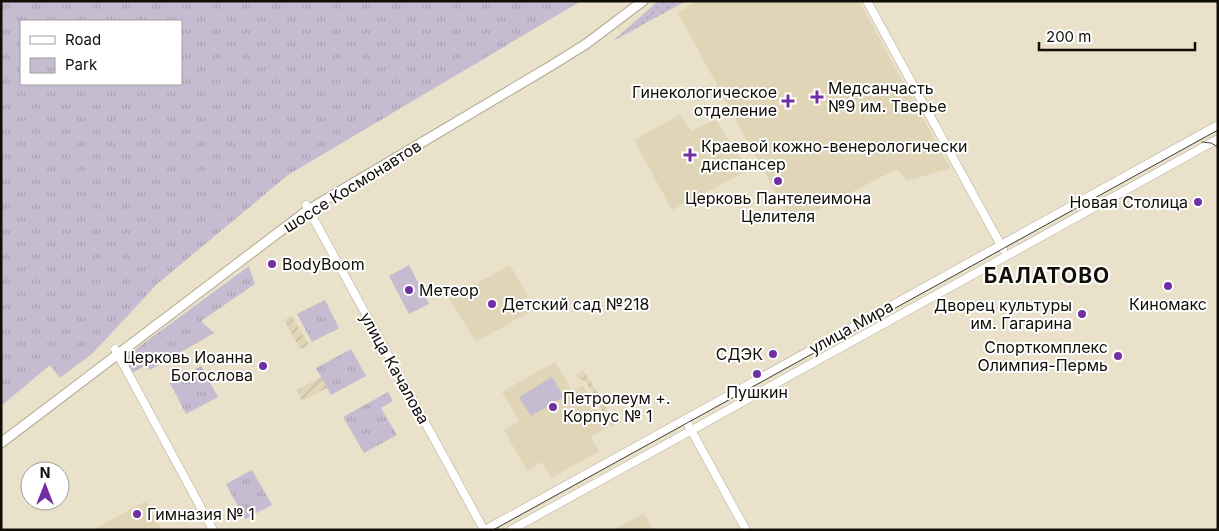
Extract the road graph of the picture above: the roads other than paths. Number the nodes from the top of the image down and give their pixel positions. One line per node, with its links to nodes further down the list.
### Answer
1 (633, 1): 6 (main road, шоссе Космонавтов)
2 (643, 1): 6 (main road, шоссе Космонавтов)
3 (867, 1): 7 (main road)
4 (1218, 125): 7 (main road, улица Мира)
5 (1218, 139): 8 (main road, улица Мира)
6 (307, 208): 9 (main road, шоссе Космонавтов); 15 (main road, улица Качалова)
7 (1001, 245): 8 (main road); 10 (main road, улица Мира)
8 (1007, 255): 11 (main road, улица Мира)
9 (116, 352): 12 (main road, шоссе Космонавтов); 13 (main road, шоссе Космонавтов); 14 (main road)
10 (685, 419): 11 (main road); 15 (main road, улица Мира)
11 (691, 430): 16 (main road, улица Мира); 17 (main road)
12 (1, 436)
13 (1, 442)
14 (213, 530)
15 (484, 530)
16 (511, 530)
17 (746, 530)

